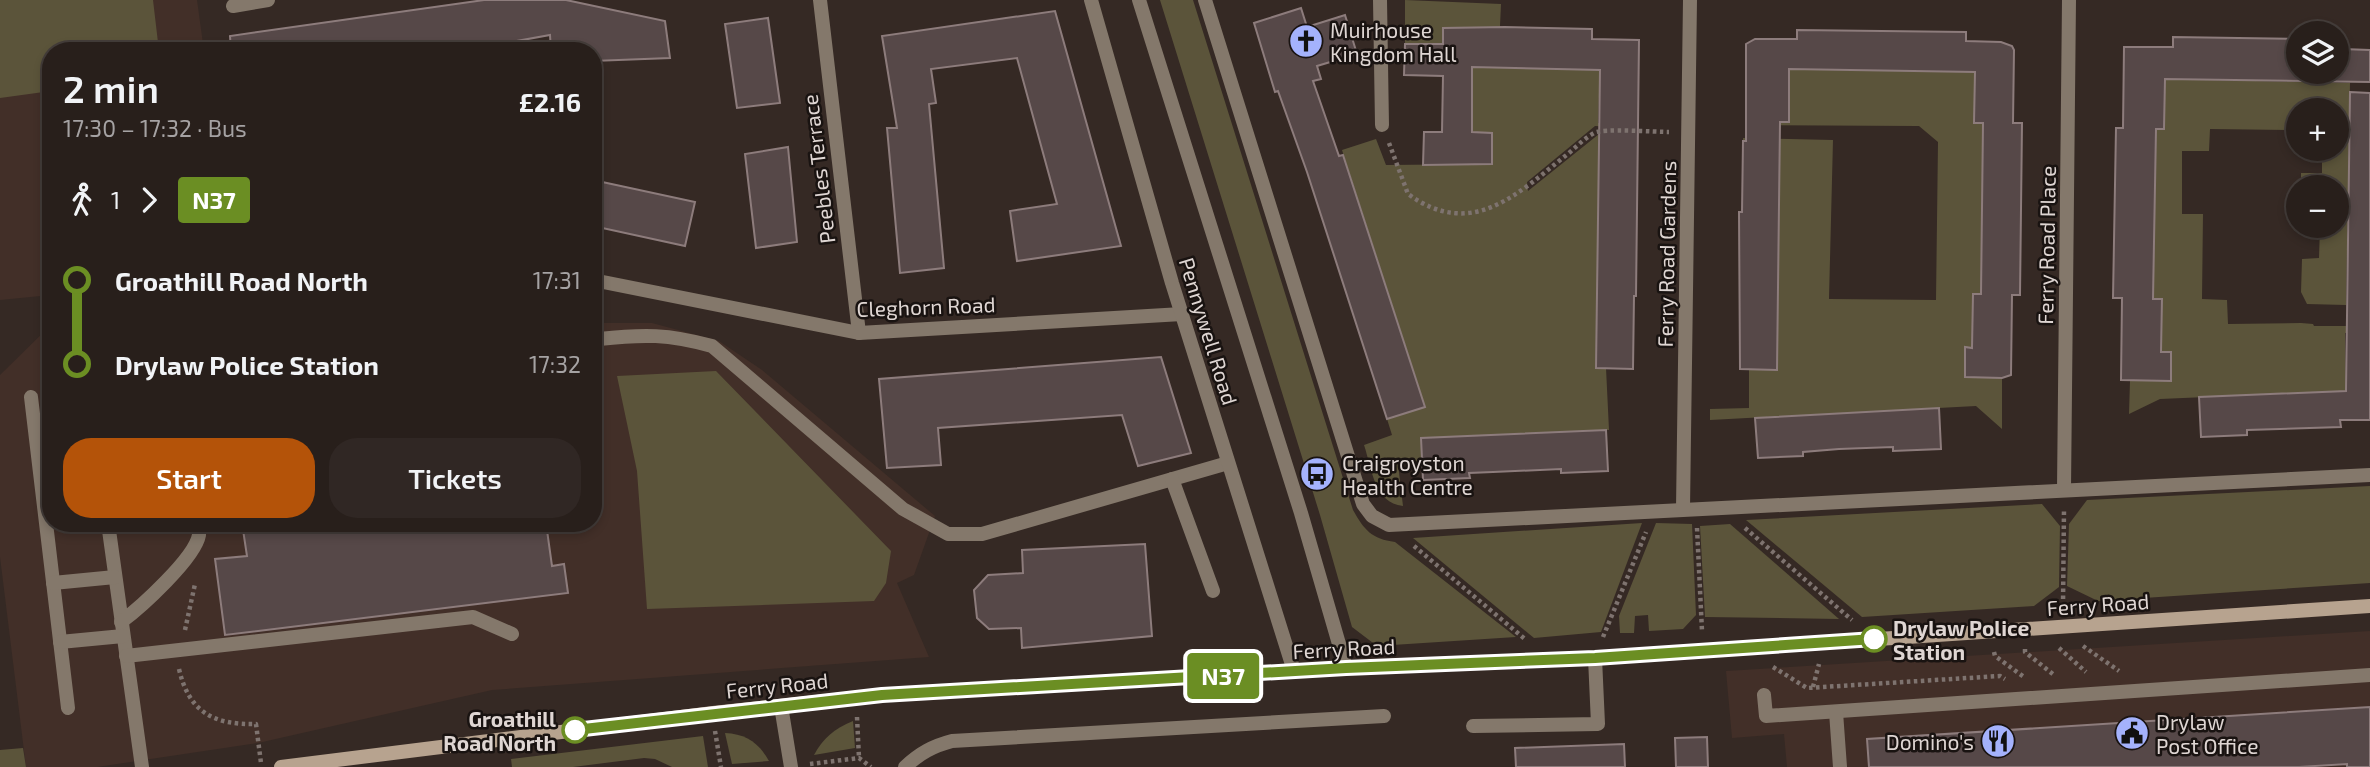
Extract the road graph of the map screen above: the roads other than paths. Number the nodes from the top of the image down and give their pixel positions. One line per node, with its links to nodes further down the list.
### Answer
1 (268, 0): 9 (street)
2 (820, 0): 13 (street, Peebles Terrace)
3 (1091, 0): 12 (street, Pennywell Road)
4 (1139, 0): 34 (street, Pennywell Road)
5 (1205, 0): 21 (street)
6 (1380, 0): 10 (street)
7 (1690, 0): 21 (street, Ferry Road Gardens)
8 (2069, 0): 19 (street, Ferry Road Place)
9 (233, 5)
10 (1382, 125)
11 (602, 282): 13 (street, Cleghorn Road)
12 (1182, 314): 13 (street, Cleghorn Road); 16 (street, Pennywell Road)
13 (859, 333)
14 (602, 340): 18 (street)
15 (31, 397): 20 (street)
16 (1228, 463): 18 (street); 35 (street, Pennywell Road)
17 (2370, 475): 19 (street)
18 (1172, 479): 27 (street)
19 (2064, 489): 21 (street)
20 (42, 490)
21 (1690, 509)
22 (47, 532): 26 (street)
23 (109, 532): 25 (street)
24 (199, 532): 29 (street)
25 (115, 578): 26 (street); 29 (street)
26 (53, 583): 31 (street)
27 (1213, 591)
28 (2370, 606): 33 (main road, Ferry Road)
29 (122, 629): 31 (street); 32 (street)
30 (512, 634): 32 (street)
31 (60, 642): 39 (street)
32 (127, 656): 43 (street)
33 (1595, 658): 34 (main road, Ferry Road); 42 (street)
34 (1346, 668): 35 (main road, Ferry Road)
35 (1294, 671): 38 (main road, Ferry Road)
36 (2370, 675): 40 (street)
37 (1764, 695): 40 (street)
38 (780, 706): 44 (main road, Ferry Road); 45 (street)
39 (68, 708)
40 (1836, 712): 47 (street)
41 (1384, 716): 46 (street)
42 (1474, 726)
43 (142, 767)
44 (281, 767)
45 (791, 767)
46 (905, 767)
47 (1840, 767)

